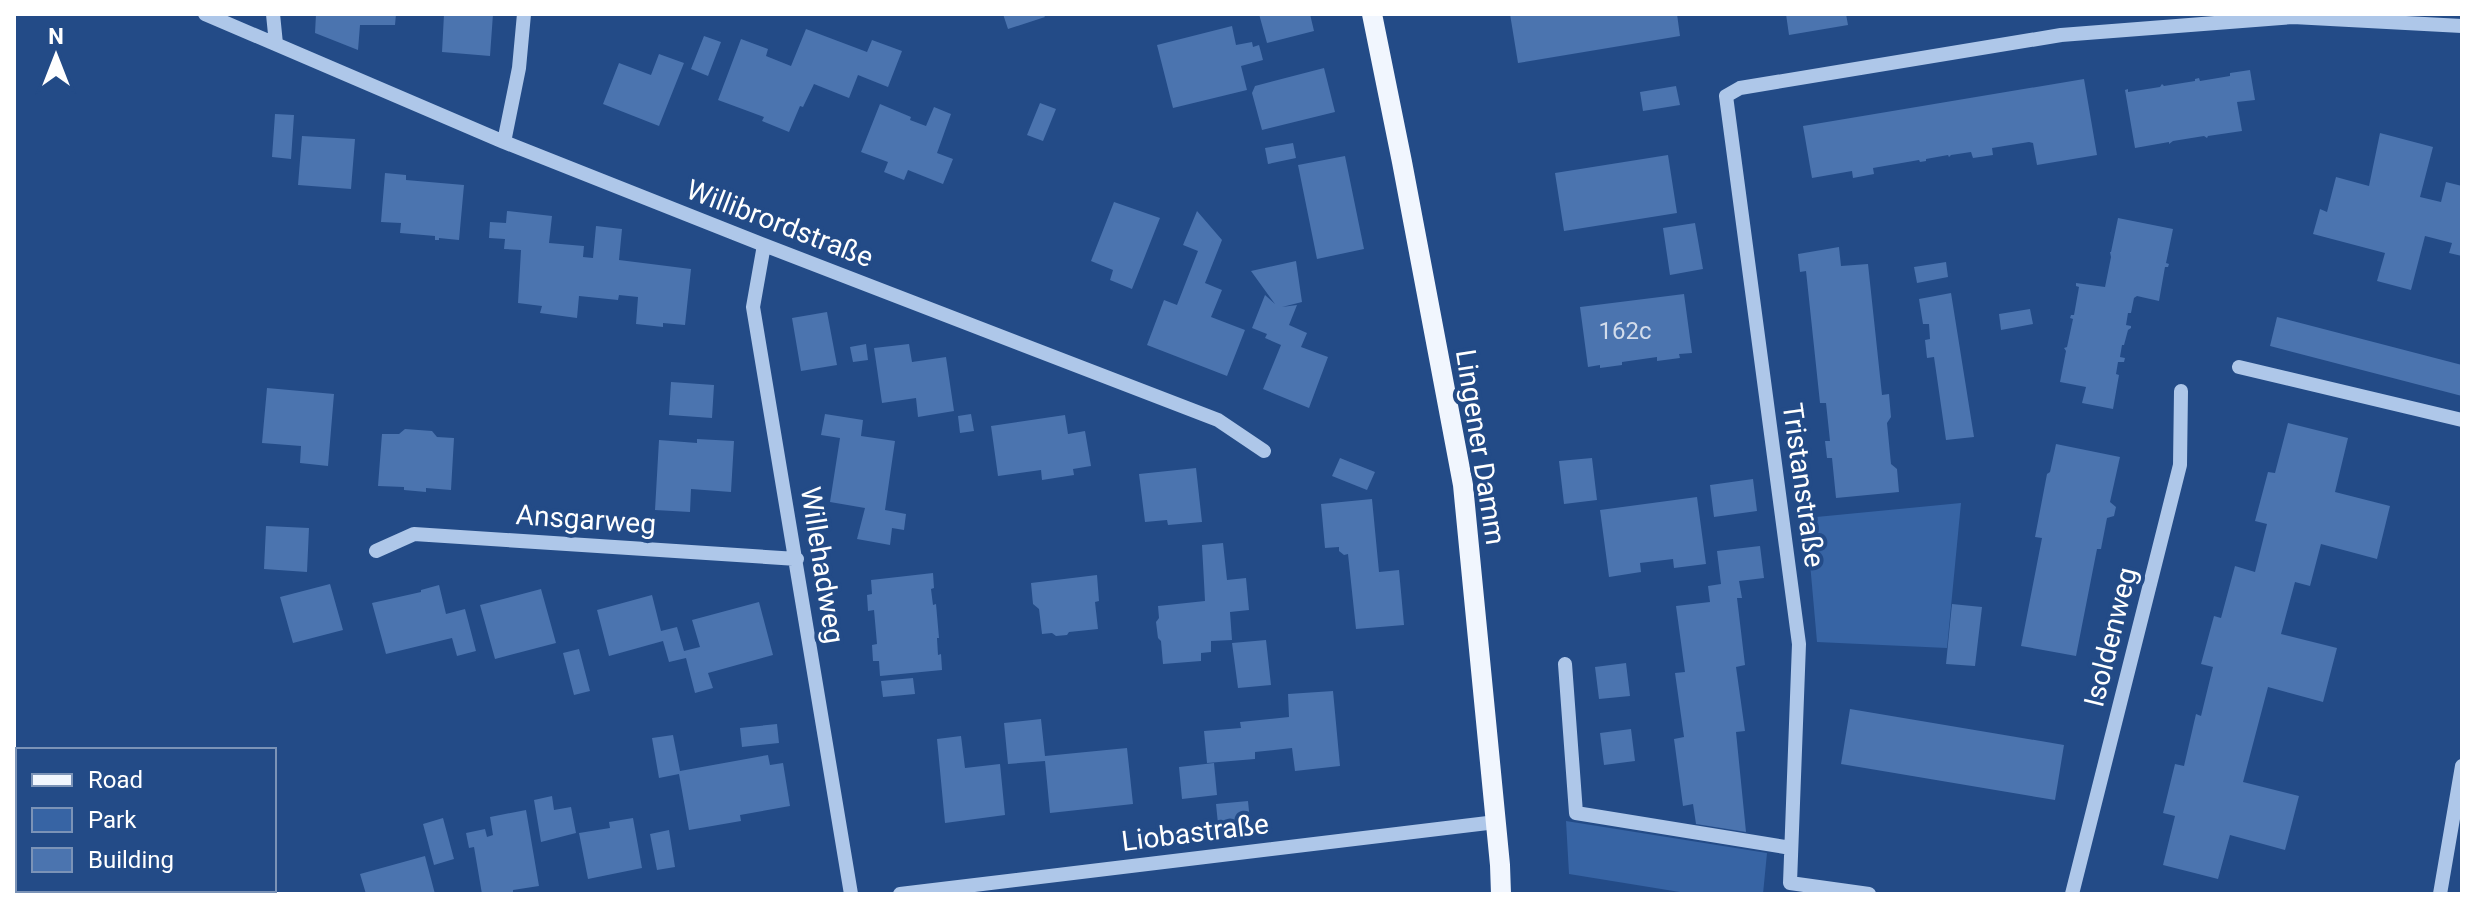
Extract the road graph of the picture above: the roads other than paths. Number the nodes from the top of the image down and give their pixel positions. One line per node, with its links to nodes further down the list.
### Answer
1 (205, 14): 8 (street, Willibrordstraße)
2 (273, 14): 8 (street)
3 (524, 14): 9 (street)
4 (1372, 14): 19 (main road, Lingener Damm)
5 (2293, 15): 6 (street); 20 (street, Tristanstraße)
6 (2445, 19): 7 (street)
7 (2462, 26)
8 (276, 44): 9 (street, Willibrordstraße)
9 (504, 142): 10 (street, Willibrordstraße)
10 (764, 245): 14 (street, Willibrordstraße); 16 (street, Willehadweg)
11 (2239, 367): 13 (street)
12 (2181, 391): 25 (street, Isoldenweg)
13 (2462, 420)
14 (1264, 451)
15 (376, 551): 16 (street, Ansgarweg)
16 (797, 559): 21 (street, Willehadweg)
17 (1565, 664): 20 (street)
18 (2462, 766): 26 (street)
19 (1496, 822): 22 (street, Liobastraße); 23 (main road, Lingener Damm)
20 (1791, 848): 24 (street, Tristanstraße)
21 (851, 894)
22 (900, 894)
23 (1501, 894)
24 (1869, 894)
25 (2072, 894)
26 (2440, 894)

